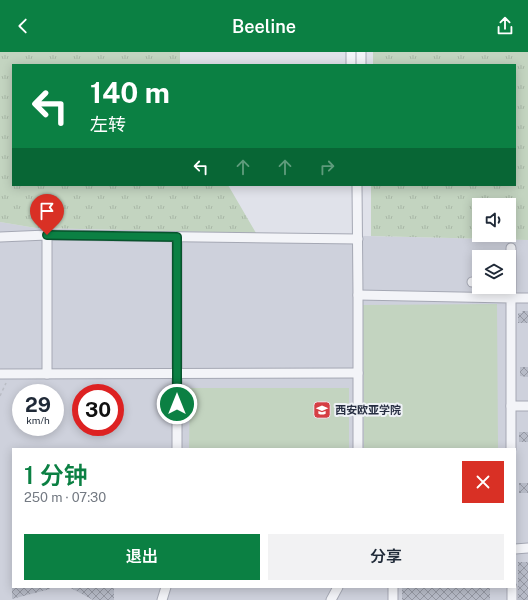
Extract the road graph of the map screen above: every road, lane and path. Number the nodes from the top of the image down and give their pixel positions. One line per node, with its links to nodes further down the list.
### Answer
1 (351, 52): 3 (street)
2 (360, 52): 4 (street)
3 (351, 64)
4 (361, 64)
5 (357, 186): 9 (street)
6 (47, 235): 7 (street); 8 (street); 15 (street)
7 (0, 237)
8 (177, 237): 9 (street); 16 (street)
9 (358, 239): 11 (street)
10 (510, 294): 12 (street)
11 (358, 296): 12 (street); 17 (street)
12 (510, 298): 13 (street); 19 (street)
13 (528, 298)
14 (5, 374): 15 (street); 18 (path)
15 (47, 374): 16 (street)
16 (177, 374): 17 (street); 21 (street)
17 (358, 374): 22 (street)
18 (0, 396)
19 (511, 406): 20 (street); 23 (street)
20 (528, 406)
21 (178, 448)
22 (358, 448)
23 (511, 448)
24 (528, 548): 25 (street)
25 (516, 549)
26 (166, 588): 30 (street)
27 (337, 588): 31 (street)
28 (393, 588): 32 (street)
29 (512, 588): 33 (street)
30 (162, 600)
31 (331, 600)
32 (393, 600)
33 (512, 600)

